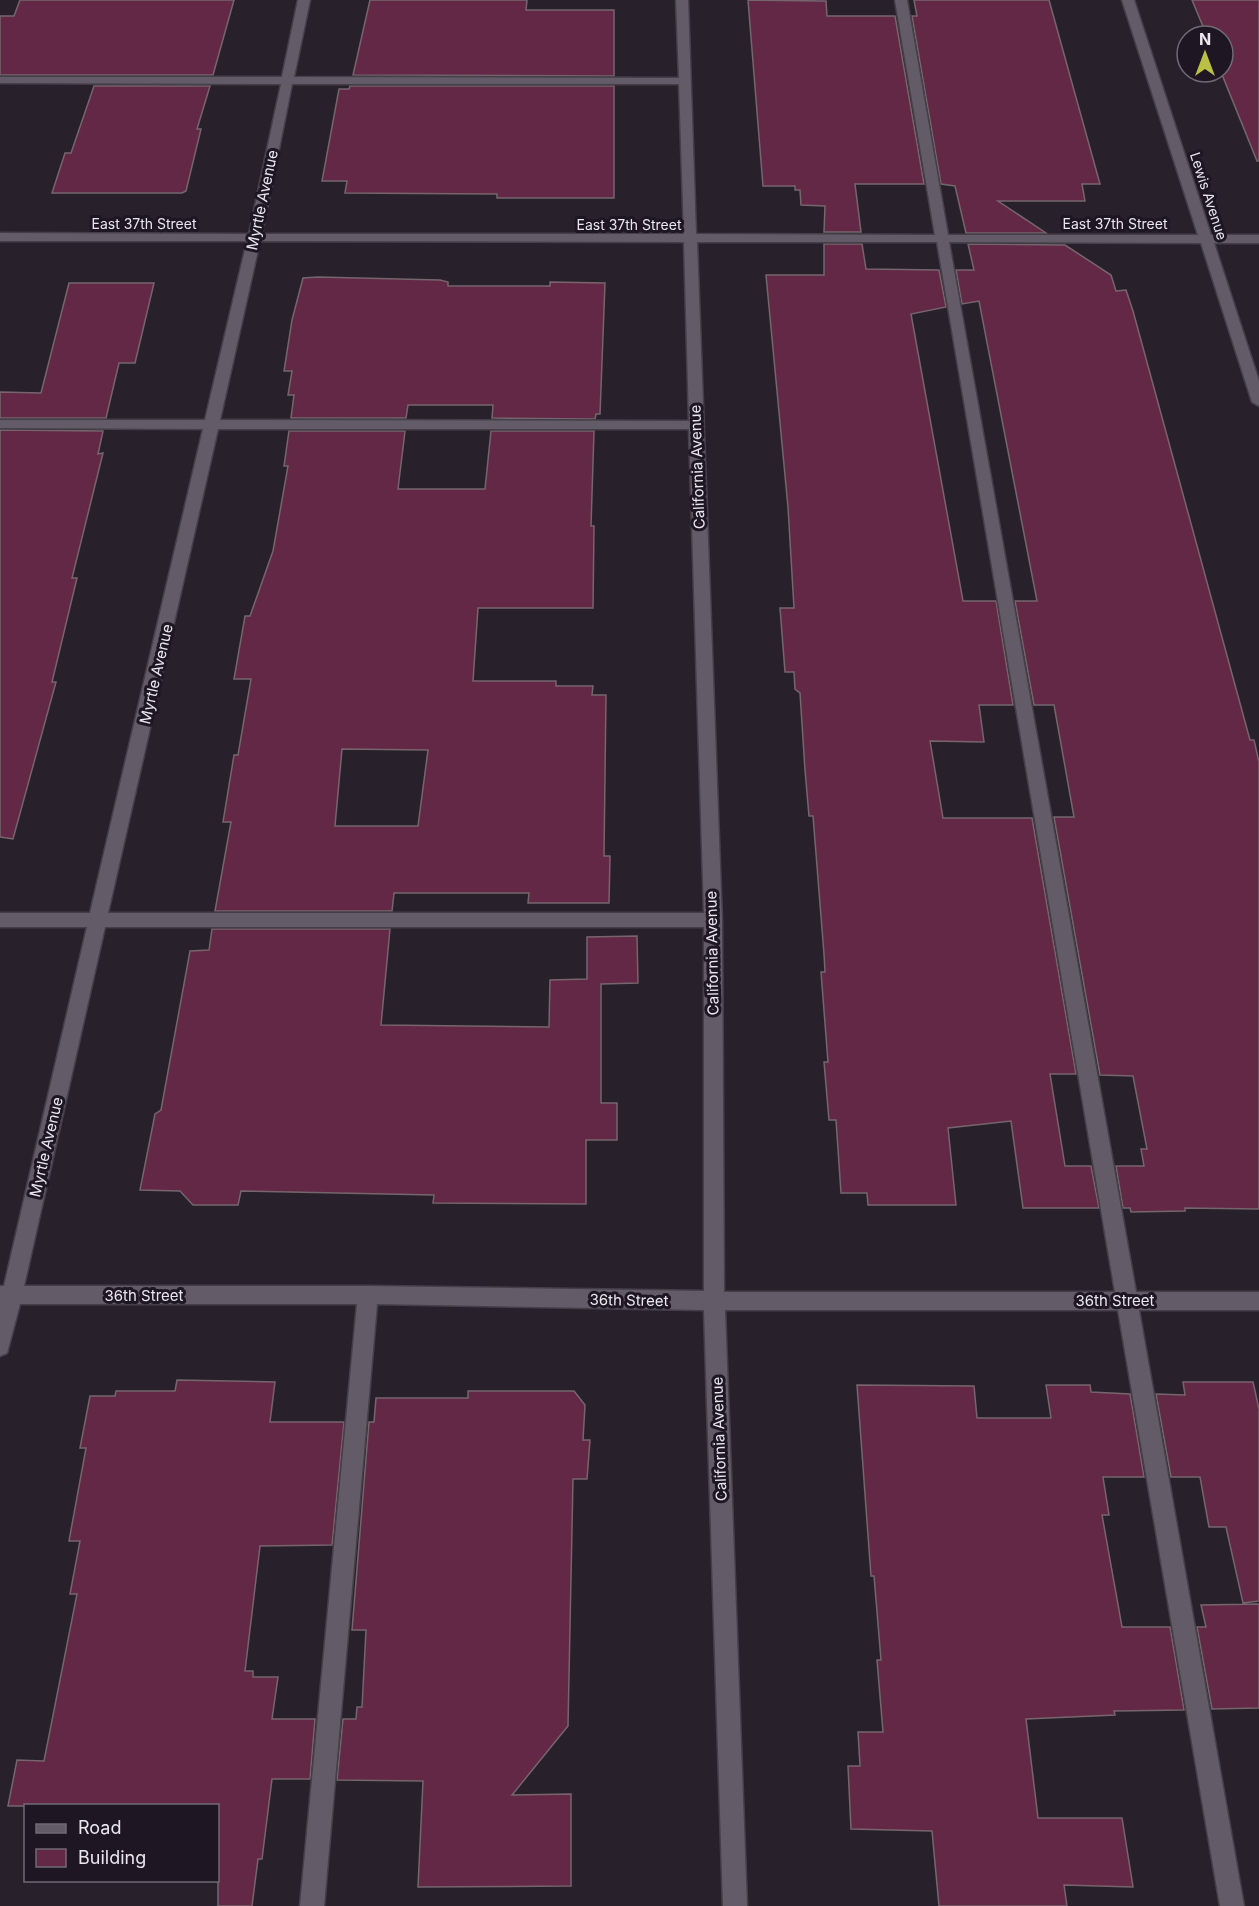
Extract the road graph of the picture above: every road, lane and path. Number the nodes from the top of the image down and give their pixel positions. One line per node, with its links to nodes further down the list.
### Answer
1 (304, 0): 6 (street, Myrtle Avenue)
2 (682, 0): 7 (street, California Avenue)
3 (901, 0): 13 (street)
4 (1128, 0): 9 (street, Lewis Avenue)
5 (0, 80): 6 (street)
6 (288, 81): 7 (street); 11 (street, Myrtle Avenue)
7 (686, 81): 12 (street, California Avenue)
8 (0, 237): 11 (street, East 37th Street)
9 (1207, 238): 10 (street, East 37th Street); 13 (street, East 37th Street); 14 (street, Lewis Avenue)
10 (1259, 238)
11 (255, 239): 12 (street, East 37th Street); 16 (street, Myrtle Avenue)
12 (690, 239): 13 (street, East 37th Street); 17 (street, California Avenue)
13 (944, 239): 23 (street)
14 (1259, 402)
15 (0, 424): 16 (street)
16 (212, 425): 17 (street); 18 (street, Myrtle Avenue)
17 (696, 425): 20 (street, California Avenue)
18 (100, 919): 19 (street); 20 (street); 21 (street, Myrtle Avenue)
19 (0, 920)
20 (712, 920): 24 (street, California Avenue)
21 (6, 1295): 22 (street, 36th Street); 26 (street, Myrtle Avenue)
22 (368, 1295): 24 (street, 36th Street); 27 (street)
23 (1125, 1299): 24 (street, 36th Street); 25 (street, 36th Street); 29 (street)
24 (714, 1301): 28 (street, California Avenue)
25 (1259, 1301)
26 (0, 1346)
27 (312, 1906)
28 (735, 1906)
29 (1232, 1906)

